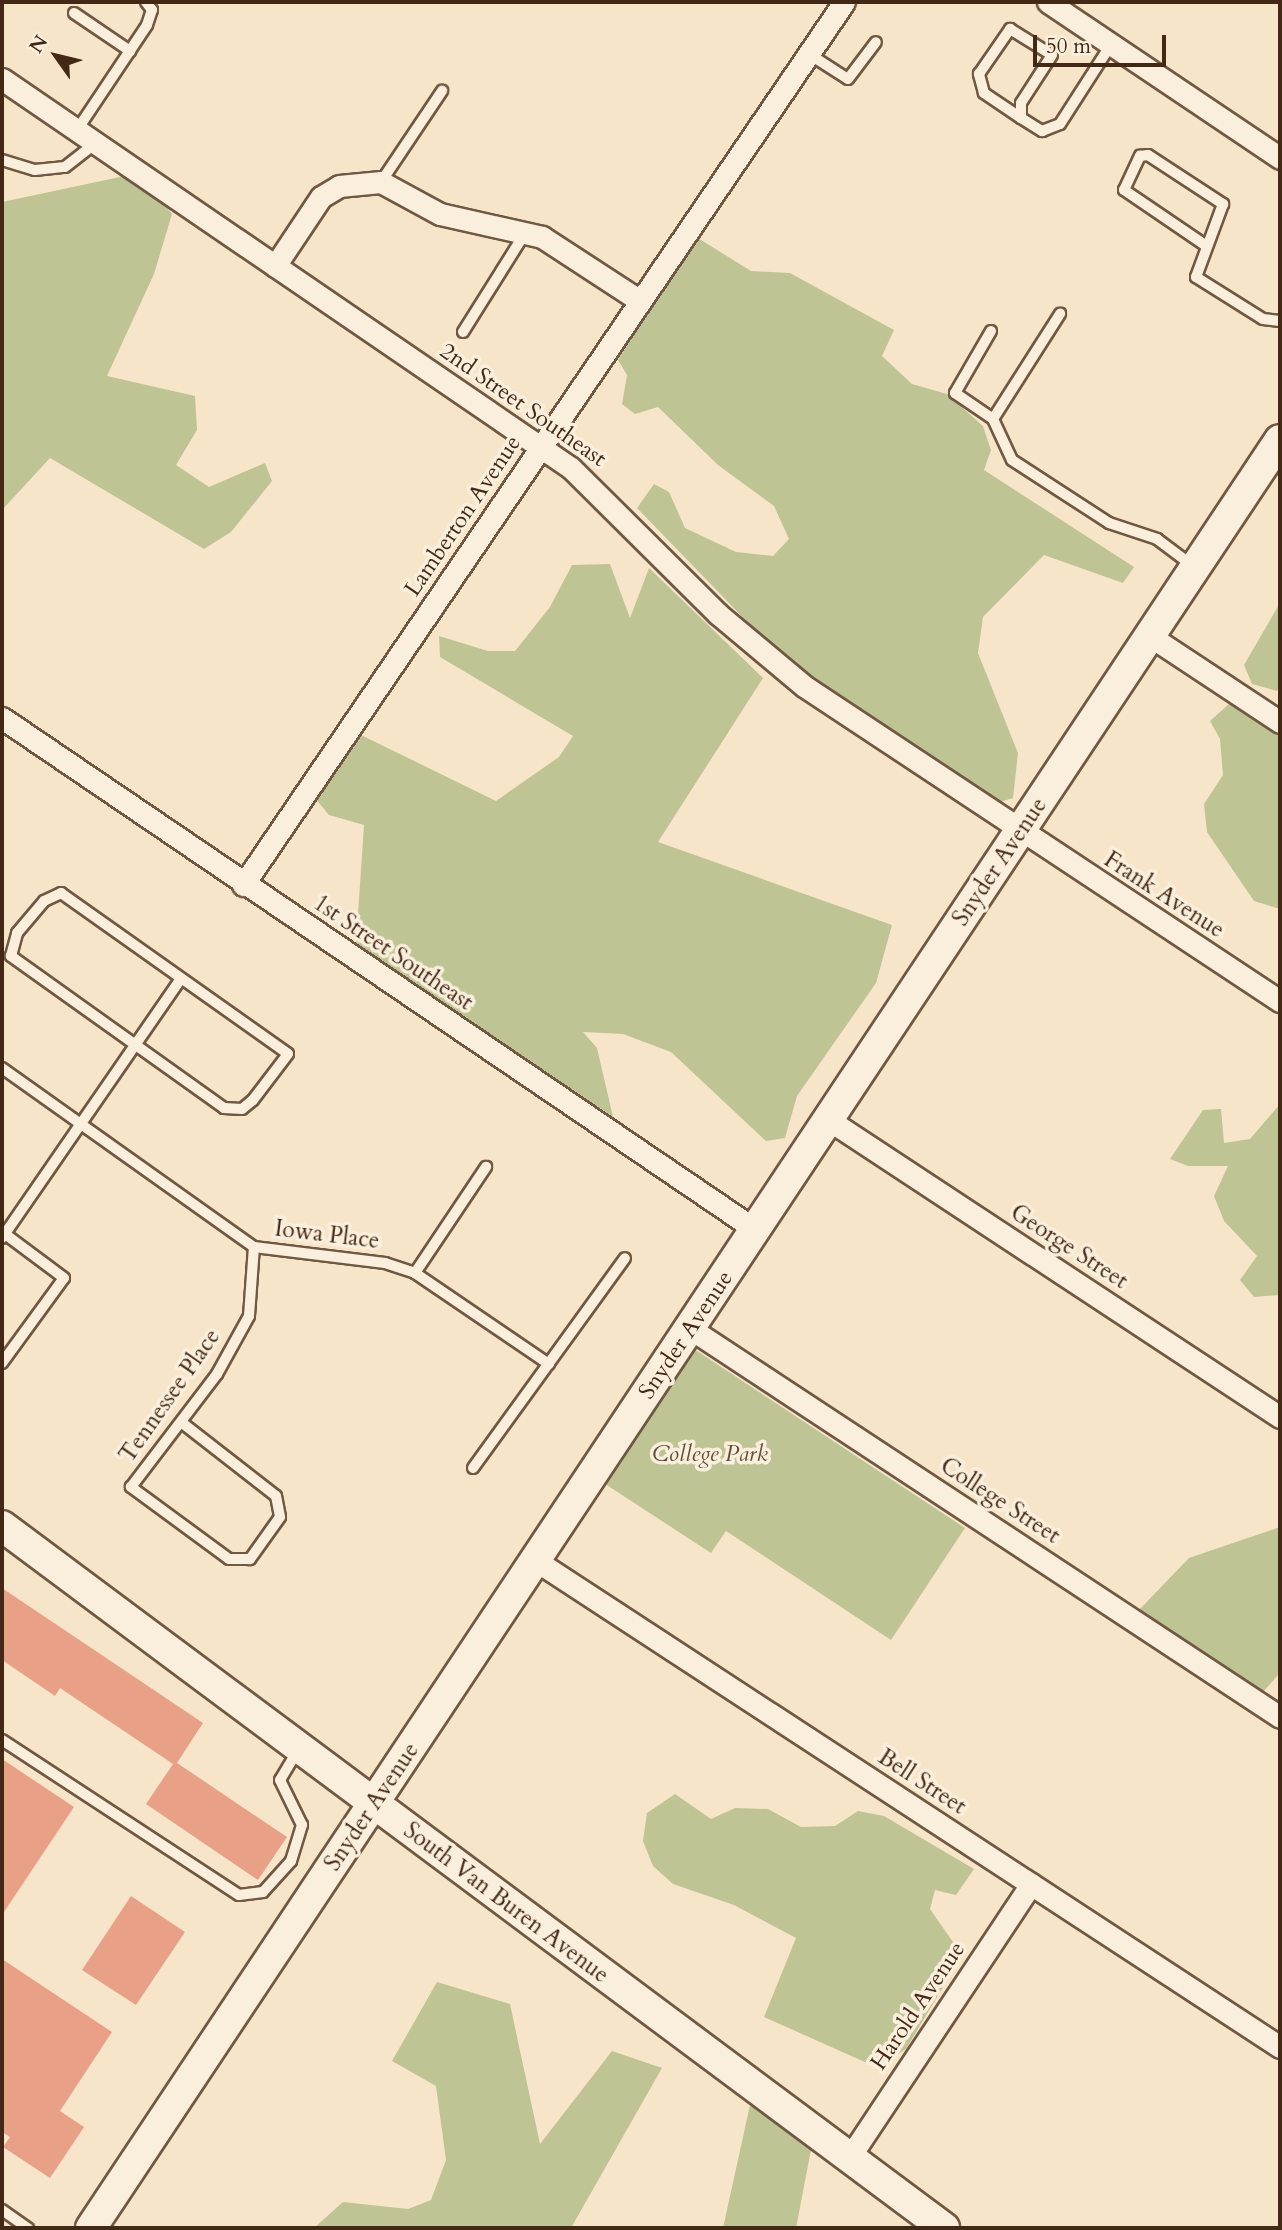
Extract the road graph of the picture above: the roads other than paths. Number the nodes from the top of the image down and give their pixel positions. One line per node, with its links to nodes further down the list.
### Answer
1 (146, 2): 7 (lane)
2 (844, 2): 8 (street, Lamberton Avenue)
3 (1048, 2): 6 (street)
4 (74, 13): 7 (lane)
5 (876, 42): 8 (lane)
6 (1112, 43): 11 (lane); 14 (street)
7 (130, 51): 12 (lane)
8 (809, 54): 20 (street, Lamberton Avenue)
9 (2, 79): 12 (street, 2nd Street Southeast)
10 (442, 91): 16 (lane)
11 (1021, 118): 11 (lane)
12 (77, 130): 13 (street, 2nd Street Southeast)
13 (96, 144): 15 (lane); 19 (street, 2nd Street Southeast)
14 (1280, 158)
15 (2, 160)
16 (381, 182): 17 (street); 19 (street)
17 (525, 233): 20 (street); 24 (lane)
18 (1205, 245): 18 (lane); 22 (lane)
19 (275, 265): 27 (street, 2nd Street Southeast)
20 (640, 301): 27 (street, Lamberton Avenue)
21 (1060, 314): 25 (lane)
22 (1280, 321)
23 (991, 331): 25 (lane)
24 (463, 332)
25 (993, 419): 28 (lane)
26 (1280, 441): 28 (main road, Snyder Avenue)
27 (541, 447): 32 (street, 2nd Street Southeast); 33 (street, Lamberton Avenue)
28 (1196, 568): 29 (main road, Snyder Avenue)
29 (1150, 636): 31 (street); 32 (main road, Snyder Avenue)
30 (2, 718): 33 (street, 1st Street Southeast)
31 (1280, 722)
32 (1020, 832): 35 (street, Frank Avenue); 38 (main road, Snyder Avenue)
33 (243, 885): 41 (street, 1st Street Southeast)
34 (180, 980): 36 (lane); 36 (lane); 36 (lane)
35 (1280, 1001)
36 (136, 1041): 39 (lane)
37 (2, 1068): 39 (lane, Iowa Place)
38 (829, 1120): 41 (main road, Snyder Avenue); 49 (street, George Street)
39 (80, 1123): 42 (lane); 43 (lane, Iowa Place)
40 (486, 1167): 45 (lane)
41 (756, 1230): 46 (main road, Snyder Avenue)
42 (3, 1236): 47 (lane)
43 (254, 1247): 45 (lane, Iowa Place); 50 (lane, Tennessee Place)
44 (625, 1258): 48 (lane)
45 (415, 1273): 48 (lane, Iowa Place)
46 (691, 1329): 53 (main road, Snyder Avenue); 54 (street, College Street)
47 (2, 1363)
48 (549, 1364): 51 (lane)
49 (1280, 1417)
50 (181, 1422): 50 (lane, Tennessee Place)
51 (473, 1468)
52 (2, 1526): 56 (main road, South Van Buren Avenue)
53 (535, 1560): 57 (main road, Snyder Avenue); 58 (street, Bell Street)
54 (1280, 1717)
55 (2, 1740): 56 (lane)
56 (298, 1750): 57 (main road, South Van Buren Avenue)
57 (373, 1805): 60 (main road, South Van Buren Avenue); 64 (main road, Snyder Avenue)
58 (1031, 1884): 59 (street, Bell Street); 60 (street, Harold Avenue)
59 (1280, 2047)
60 (849, 2158): 62 (main road, South Van Buren Avenue)
61 (2, 2210): 63 (lane)
62 (939, 2227)
63 (29, 2228)
64 (90, 2228)

